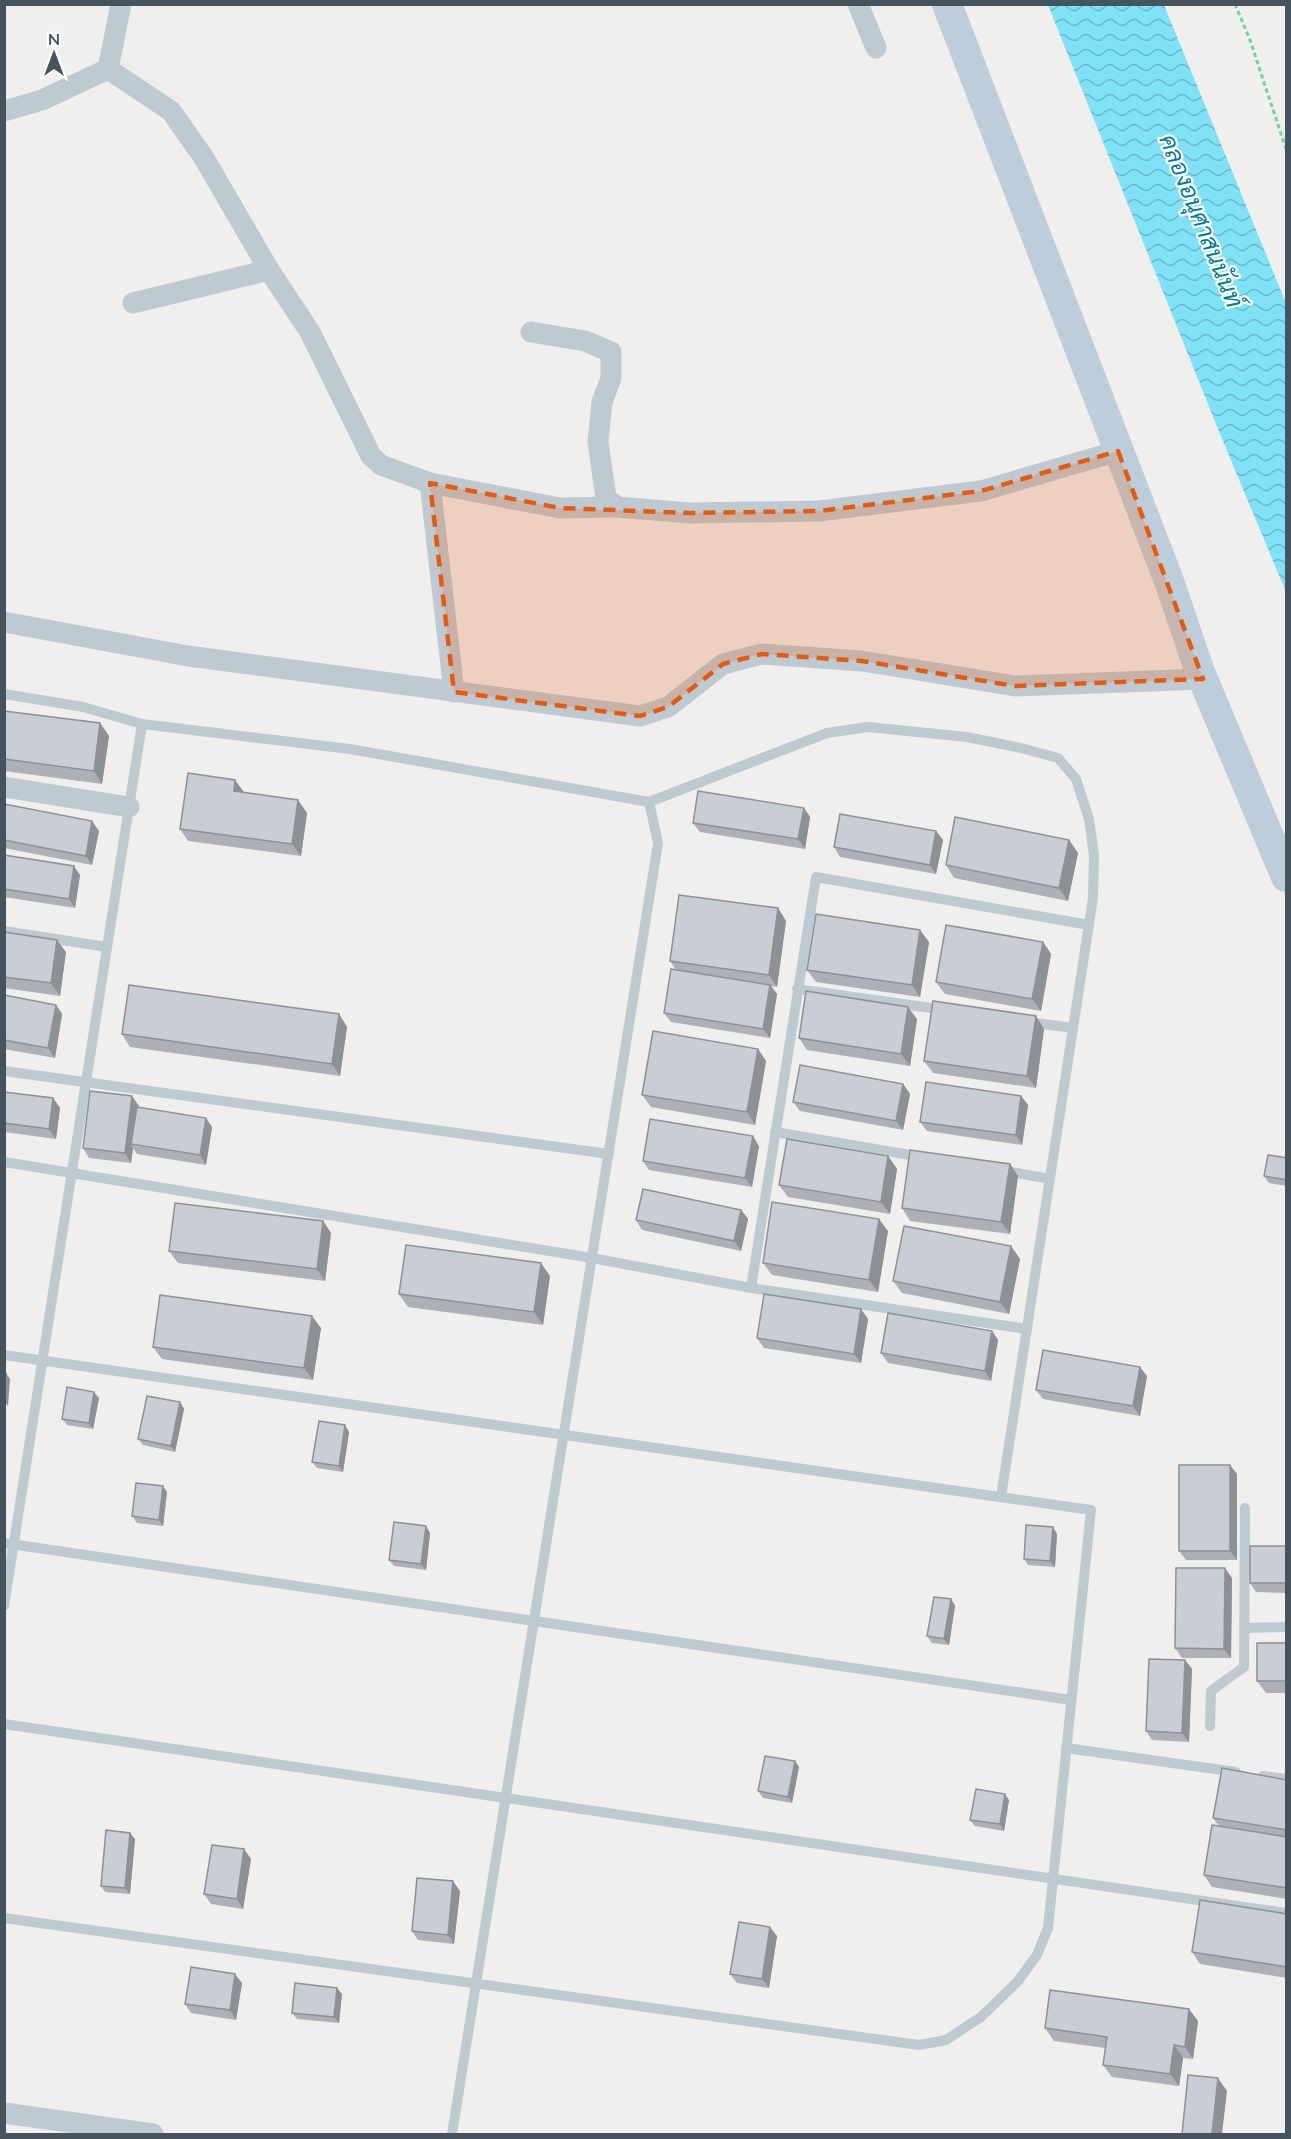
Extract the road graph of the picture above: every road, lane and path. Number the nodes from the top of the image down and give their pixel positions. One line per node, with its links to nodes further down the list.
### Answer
1 (121, 4): 6 (street)
2 (858, 4): 5 (street)
3 (947, 4): 12 (main road)
4 (1235, 4): 8 (path)
5 (876, 48)
6 (108, 69): 7 (street); 9 (street)
7 (4, 111)
8 (1287, 149)
9 (269, 270): 10 (street); 13 (street)
10 (133, 303)
11 (531, 332): 14 (street)
12 (1118, 451): 14 (street); 16 (main road)
13 (430, 483): 14 (street); 17 (street)
14 (617, 507)
15 (4, 622): 17 (street)
16 (1203, 679): 17 (street); 23 (main road)
17 (454, 692)
18 (4, 694): 19 (lane)
19 (142, 724): 21 (lane); 22 (lane)
20 (4, 787): 22 (street)
21 (649, 802): 24 (lane); 34 (lane)
22 (129, 807): 26 (lane)
23 (1287, 877)
24 (1089, 925): 27 (lane); 30 (lane)
25 (4, 932): 26 (lane)
26 (107, 947): 32 (lane)
27 (797, 989): 28 (lane); 33 (lane)
28 (958, 1012)
29 (1015, 1020): 30 (lane)
30 (1073, 1028): 39 (lane)
31 (4, 1071): 32 (lane)
32 (86, 1082): 34 (lane); 38 (lane)
33 (775, 1132): 35 (lane); 41 (lane)
34 (609, 1154): 40 (lane)
35 (935, 1159)
36 (4, 1162): 38 (lane)
37 (981, 1167): 39 (lane)
38 (72, 1173): 40 (lane); 44 (lane)
39 (1050, 1179): 42 (lane)
40 (592, 1258): 41 (lane); 45 (lane)
41 (751, 1288): 42 (lane)
42 (1027, 1329): 46 (lane)
43 (4, 1354): 44 (lane)
44 (43, 1360): 45 (lane); 48 (lane)
45 (564, 1434): 46 (lane); 50 (lane)
46 (1001, 1497): 53 (lane)
47 (1245, 1508): 52 (lane)
48 (9, 1544): 49 (lane); 50 (lane)
49 (4, 1606)
50 (534, 1621): 53 (lane); 58 (lane)
51 (1287, 1627): 52 (lane)
52 (1246, 1628): 55 (lane)
53 (1071, 1700): 56 (lane)
54 (4, 1724): 58 (lane)
55 (1210, 1726)
56 (1066, 1748): 57 (lane); 59 (lane)
57 (1287, 1779)
58 (506, 1798): 59 (lane); 62 (lane)
59 (1053, 1879): 60 (lane); 62 (lane)
60 (1287, 1913)
61 (4, 1917): 62 (lane)
62 (477, 1983): 65 (lane)
63 (4, 2113): 64 (street)
64 (153, 2134)
65 (452, 2134)

